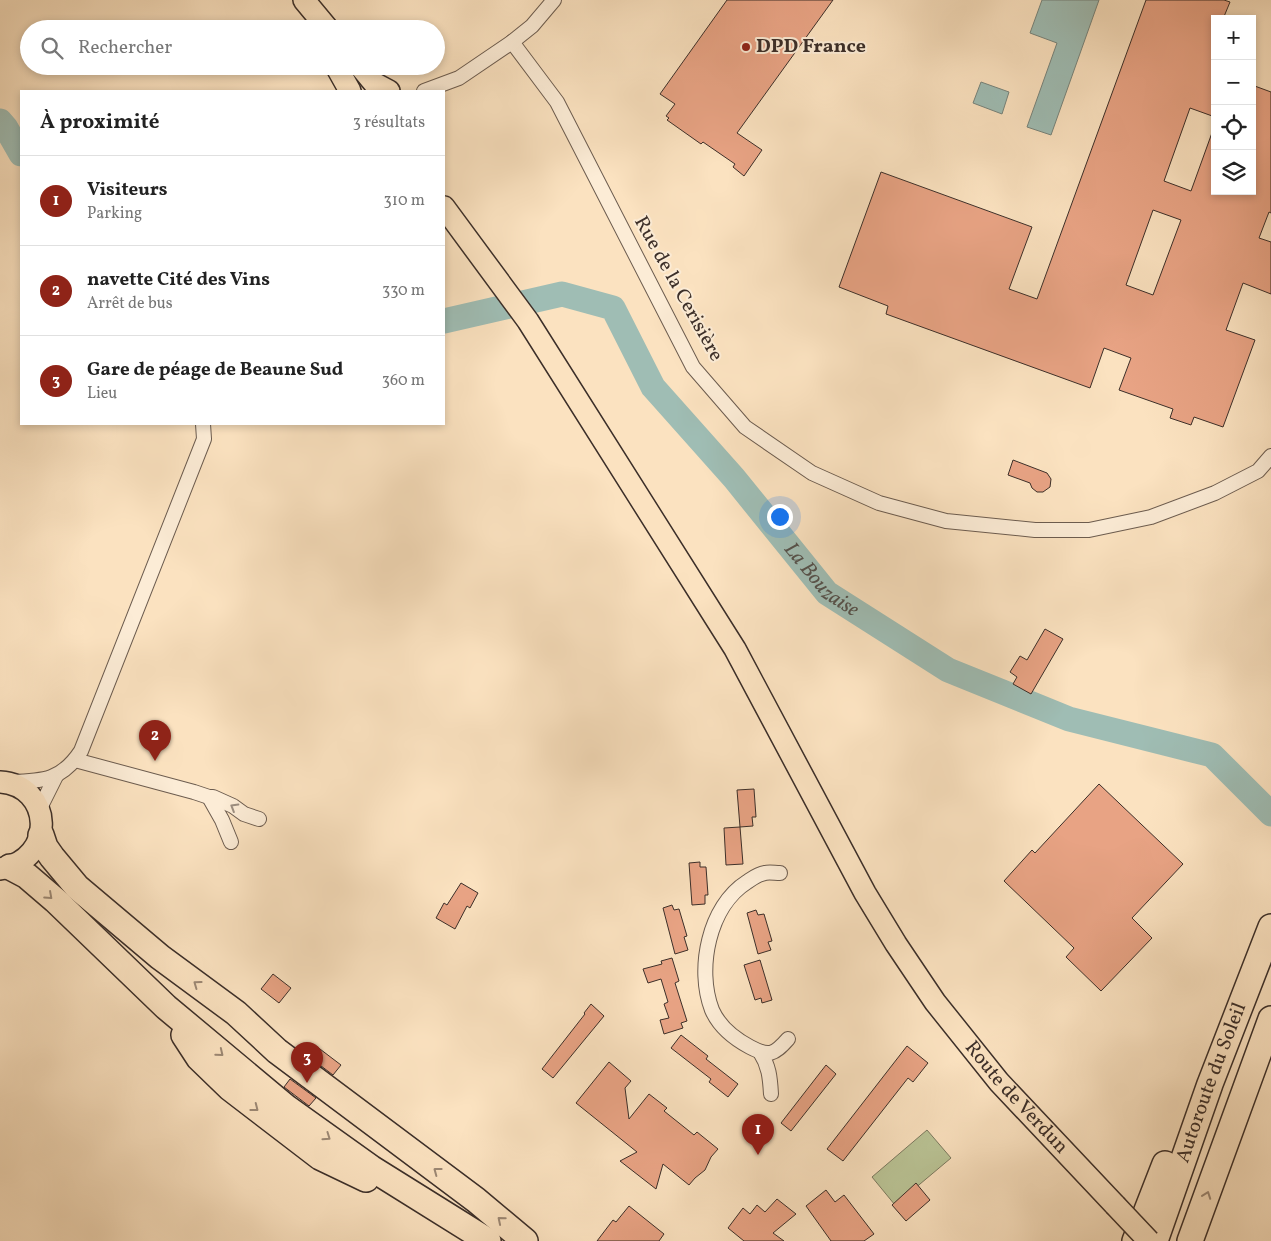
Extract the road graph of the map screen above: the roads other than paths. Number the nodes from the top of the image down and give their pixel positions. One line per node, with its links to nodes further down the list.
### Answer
1 (290, 0): 4 (main road)
2 (304, 0): 5 (main road)
3 (554, 0): 6 (street)
4 (304, 20)
5 (321, 20)
6 (512, 42): 9 (street); 16 (street, Rue de la Cerisière)
7 (341, 75): 10 (main road)
8 (367, 75): 11 (main road)
9 (459, 78): 12 (street); 13 (street)
10 (349, 90)
11 (387, 90)
12 (427, 90)
13 (445, 94)
14 (445, 208): 36 (main road, Route de Verdun, bridge)
15 (203, 425): 17 (street)
16 (1271, 456)
17 (76, 760): 18 (street); 20 (street)
18 (56, 776): 19 (street); 21 (street)
19 (4, 782): 21 (main road)
20 (208, 797): 22 (street, one-way to 20); 24 (street)
21 (39, 810): 23 (main road)
22 (259, 820)
23 (41, 835): 25 (main road); 34 (highway, one-way to 23)
24 (231, 842)
25 (5, 868): 33 (highway, one-way to 33)
26 (780, 873): 30 (street)
27 (1271, 927): 31 (highway, Autoroute du Soleil)
28 (1271, 1019): 38 (highway, Autoroute du Soleil, one-way to 28)
29 (788, 1039): 30 (street)
30 (760, 1052): 32 (street)
31 (1210, 1084): 35 (highway); 37 (highway, Autoroute du Soleil)
32 (771, 1094)
33 (488, 1241)
34 (525, 1241)
35 (1135, 1241)
36 (1149, 1241)
37 (1155, 1241)
38 (1190, 1241)

